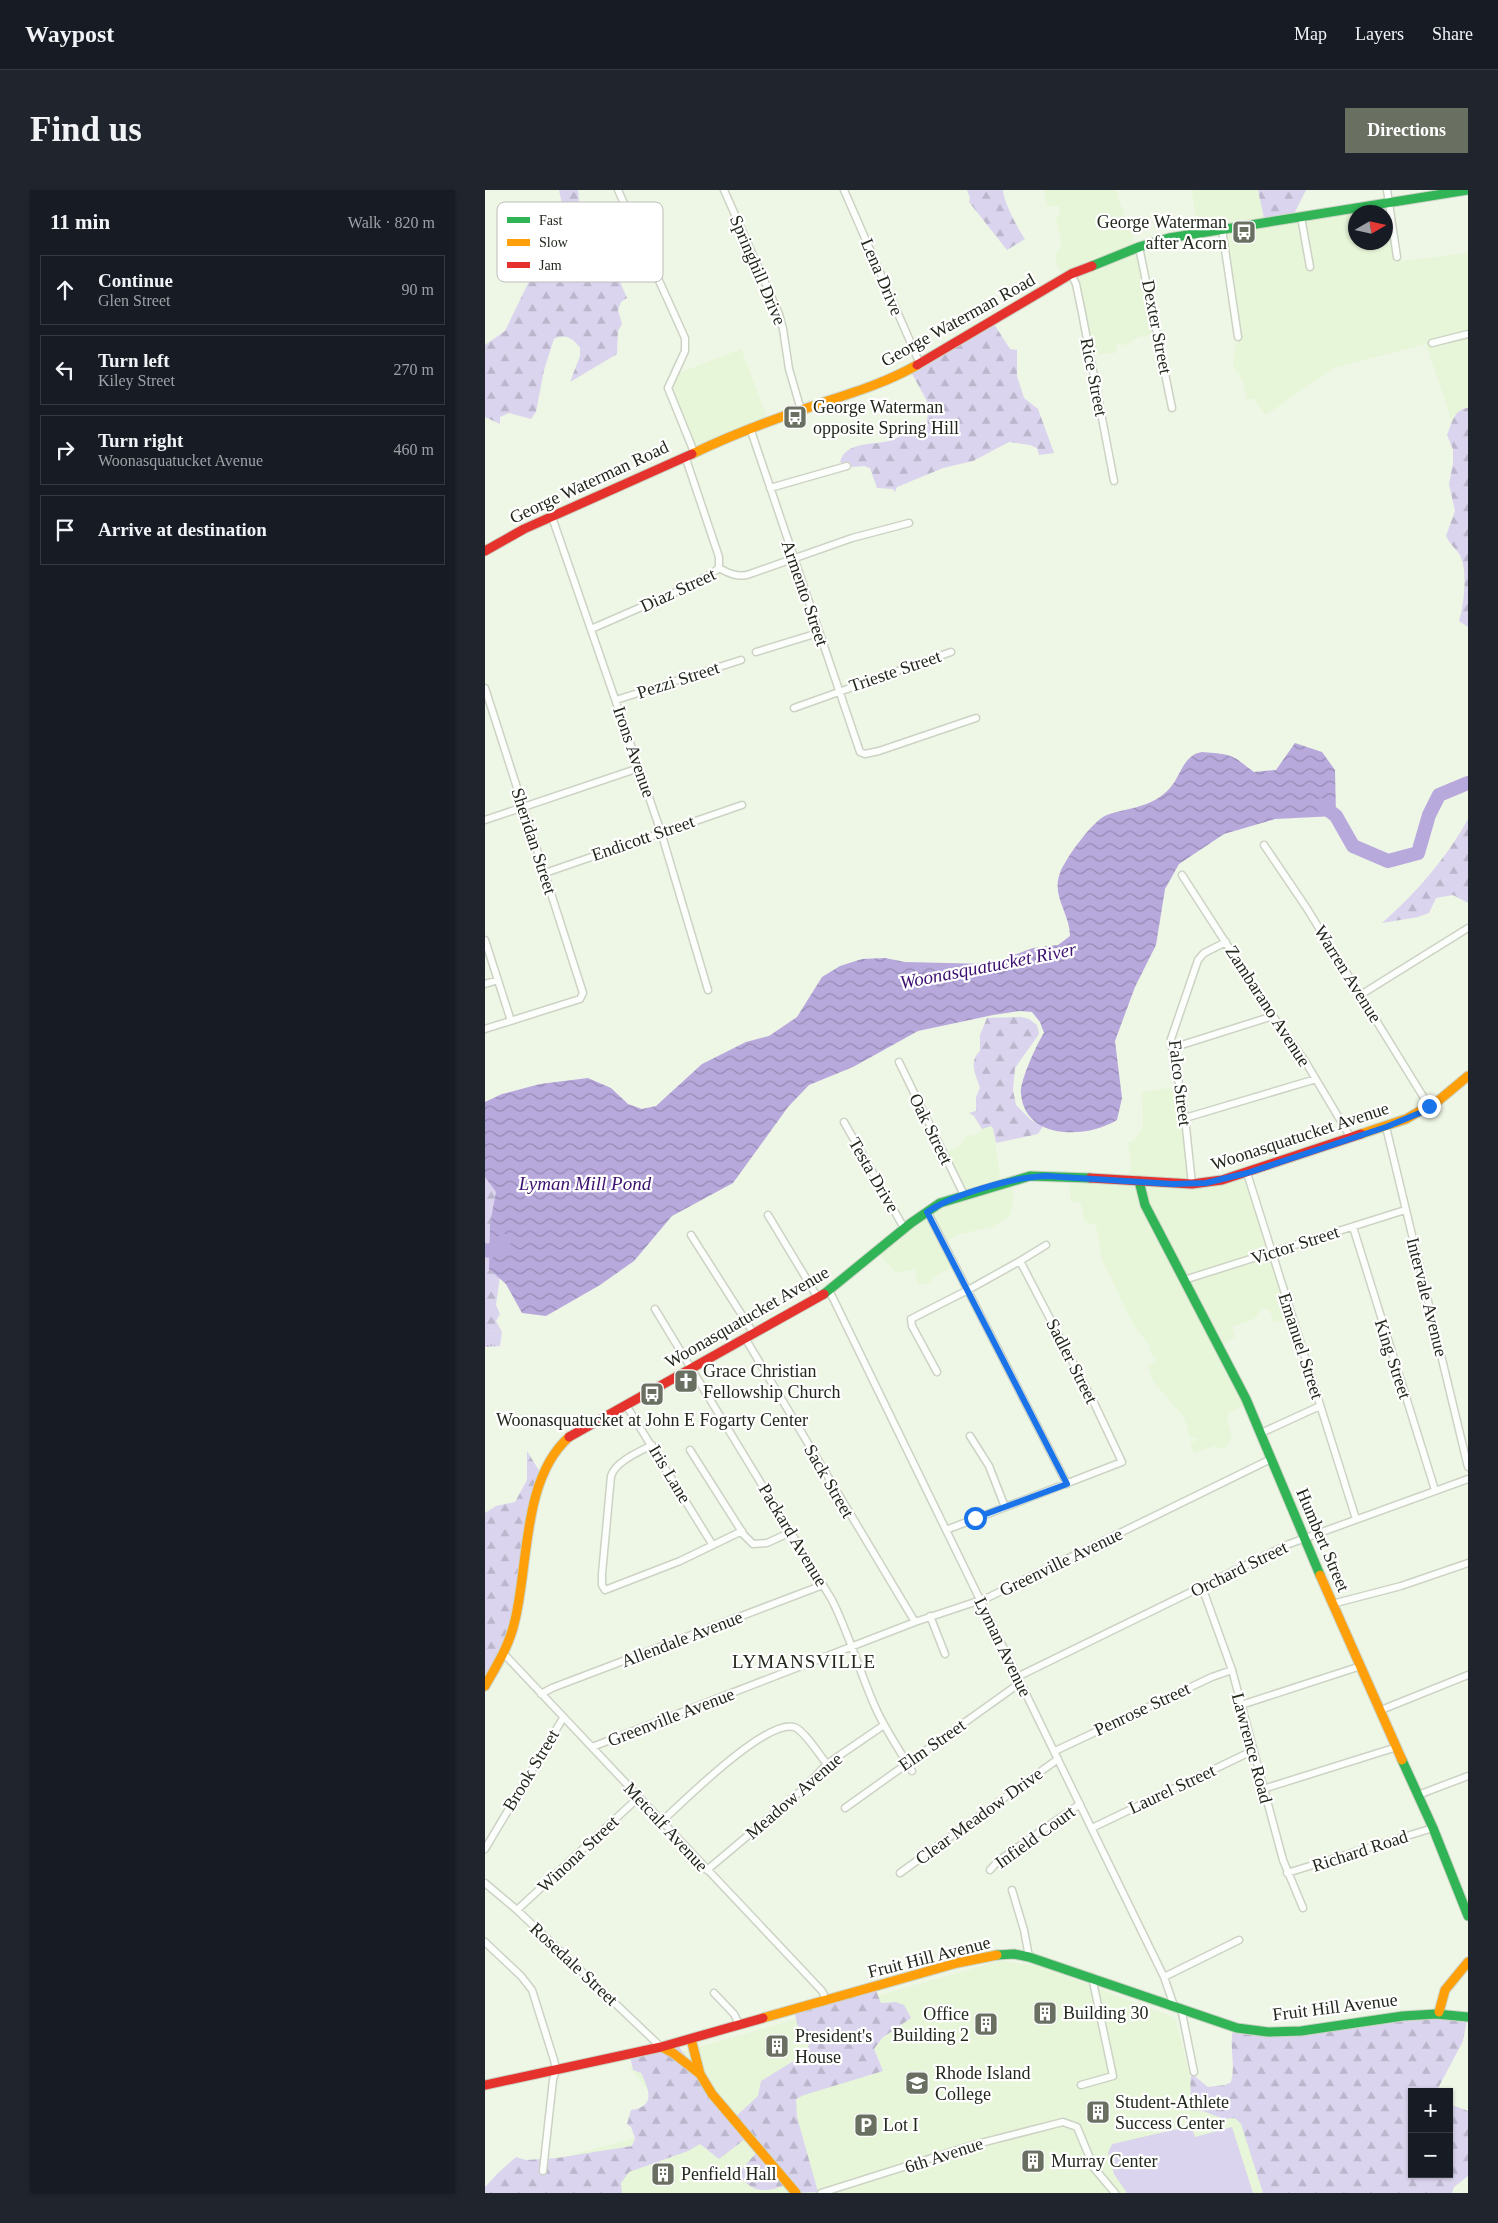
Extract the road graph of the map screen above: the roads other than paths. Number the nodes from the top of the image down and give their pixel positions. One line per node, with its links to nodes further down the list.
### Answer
1 (618, 190): 6 (street)
2 (724, 190): 20 (street, Springhill Drive)
3 (844, 190): 18 (street, Lena Drive)
4 (1387, 190): 7 (street)
5 (1468, 190): 7 (street, George Waterman Road)
6 (623, 202)
7 (1390, 204): 8 (street, George Waterman Road); 11 (street)
8 (1301, 217): 9 (street, George Waterman Road); 12 (street)
9 (1222, 229): 10 (street, George Waterman Road); 16 (street)
10 (1139, 247): 13 (street, George Waterman Road); 19 (street, Dexter Street)
11 (1397, 257)
12 (1310, 267)
13 (1071, 274): 18 (street, George Waterman Road); 25 (street, Rice Street)
14 (660, 282): 22 (street)
15 (1468, 334): 17 (street)
16 (1238, 337)
17 (1432, 343)
18 (920, 364): 20 (street, George Waterman Road)
19 (1173, 408)
20 (801, 410): 21 (street, George Waterman Road)
21 (749, 428): 22 (street, George Waterman Road); 26 (street, Armento Street)
22 (694, 452): 23 (street, George Waterman Road)
23 (685, 456): 27 (street, George Waterman Road); 31 (street)
24 (847, 466): 26 (street)
25 (1114, 482)
26 (770, 488): 30 (street, Armento Street)
27 (552, 517): 29 (street, George Waterman Road); 32 (street, Irons Avenue)
28 (909, 523): 30 (street, Diaz Street)
29 (485, 551)
30 (793, 560): 31 (street, Diaz Street); 33 (street, Armento Street)
31 (719, 568): 32 (street, Diaz Street)
32 (591, 629): 39 (street, Irons Avenue)
33 (818, 633): 34 (street); 38 (street, Armento Street)
34 (756, 652)
35 (951, 652): 38 (street, Trieste Street)
36 (741, 660): 39 (street, Pezzi Street)
37 (485, 688): 44 (street, Sheridan Street)
38 (839, 690): 40 (street, Trieste Street); 41 (street, Armento Street)
39 (616, 700): 42 (street, Irons Avenue)
40 (794, 708)
41 (976, 718)
42 (639, 768): 44 (street); 46 (street, Irons Avenue)
43 (742, 805): 46 (street, Endicott Street)
44 (524, 807): 45 (street); 48 (street, Sheridan Street)
45 (485, 820)
46 (661, 832): 48 (street, Endicott Street); 55 (street, Irons Avenue)
47 (1264, 845): 56 (street, Warren Avenue)
48 (545, 873): 58 (street, Sheridan Street)
49 (1182, 874): 52 (street, Zambarano Avenue)
50 (1468, 928): 56 (street)
51 (485, 940): 53 (street)
52 (1226, 942): 57 (street, Zambarano Avenue); 60 (street, Falco Street)
53 (498, 980): 54 (street); 58 (street)
54 (485, 984)
55 (709, 990)
56 (1362, 994): 64 (street, Warren Avenue)
57 (1273, 1016): 60 (street); 63 (street, Zambarano Avenue)
58 (511, 1021): 59 (street)
59 (485, 1030)
60 (1172, 1048): 65 (street, Falco Street)
61 (899, 1062): 72 (street, Oak Street)
62 (1468, 1076): 64 (street, Woonasquatucket Avenue)
63 (1316, 1079): 65 (street); 68 (street, Zambarano Avenue)
64 (1429, 1106): 67 (street, Woonasquatucket Avenue)
65 (1185, 1118): 71 (street, Falco Street)
66 (843, 1122): 77 (street, Testa Drive)
67 (1386, 1127): 68 (street, Woonasquatucket Avenue); 73 (street, Intervale Avenue)
68 (1351, 1138): 69 (street, Woonasquatucket Avenue)
69 (1247, 1173): 71 (street, Woonasquatucket Avenue); 80 (street, Emanuel Street)
70 (1139, 1181): 71 (street, Woonasquatucket Avenue); 72 (street, Woonasquatucket Avenue); 82 (street, Humbert Street)
71 (1193, 1184)
72 (964, 1195): 74 (street, Woonasquatucket Avenue)
73 (1405, 1210): 76 (street, Victor Street); 98 (street, Intervale Avenue)
74 (927, 1212): 77 (street, Woonasquatucket Avenue); 84 (street)
75 (768, 1215): 85 (street)
76 (1353, 1226): 80 (street, Victor Street); 101 (street, King Street)
77 (904, 1228): 83 (street, Woonasquatucket Avenue)
78 (691, 1235): 87 (street)
79 (1046, 1244): 81 (street)
80 (1271, 1252): 82 (street, Victor Street); 92 (street, Emanuel Street)
81 (1020, 1261): 84 (street); 100 (street, Sadler Street)
82 (1184, 1280): 93 (street, Humbert Street)
83 (829, 1290): 85 (street, Woonasquatucket Avenue); 104 (street, Lyman Avenue)
84 (968, 1290): 90 (street); 100 (street)
85 (818, 1298): 87 (street, Woonasquatucket Avenue)
86 (655, 1309): 89 (street, Packard Avenue)
87 (754, 1334): 88 (street, Woonasquatucket Avenue)
88 (745, 1338): 89 (street, Woonasquatucket Avenue); 115 (street, Sack Street)
89 (691, 1369): 91 (street, Woonasquatucket Avenue); 106 (street, Packard Avenue)
90 (937, 1372)
91 (626, 1405): 95 (street, Iris Lane); 117 (street, Woonasquatucket Avenue)
92 (1320, 1406): 93 (street); 103 (street, Emanuel Street)
93 (1261, 1433): 97 (street, Humbert Street)
94 (970, 1436): 102 (street)
95 (652, 1445): 108 (street, Iris Lane); 108 (street)
96 (690, 1450): 105 (street)
97 (1271, 1459): 107 (street, Humbert Street); 112 (street, Greenville Avenue)
98 (1468, 1467)
99 (1468, 1479): 101 (street, Orchard Street)
100 (1067, 1484): 102 (street)
101 (1435, 1490): 103 (street, Orchard Street)
102 (1005, 1507): 104 (street)
103 (1356, 1519): 107 (street, Orchard Street)
104 (946, 1530): 112 (street, Lyman Avenue)
105 (742, 1531): 106 (street); 108 (street)
106 (791, 1532): 110 (street, Packard Avenue)
107 (1304, 1538): 111 (street, Orchard Street); 113 (street, Humbert Street)
108 (712, 1544)
109 (1468, 1563): 113 (street)
110 (823, 1585): 116 (street, Packard Avenue); 124 (street, Allendale Avenue)
111 (1202, 1587): 120 (street, Lawrence Road); 122 (street, Orchard Street)
112 (980, 1600): 114 (street, Greenville Avenue); 122 (street, Lyman Avenue)
113 (1332, 1604): 119 (street, Humbert Street)
114 (930, 1616): 115 (street, Greenville Avenue); 118 (street)
115 (915, 1622): 116 (street, Greenville Avenue)
116 (852, 1647): 128 (street, Packard Avenue); 130 (street, Greenville Avenue)
117 (503, 1654): 123 (street, Woonasquatucket Avenue); 124 (street, Metcalf Avenue)
118 (945, 1654)
119 (1361, 1666): 125 (street); 126 (street, Humbert Street)
120 (1231, 1670): 125 (street, Lawrence Road); 131 (street, Penrose Street)
121 (1468, 1675): 126 (street)
122 (1019, 1680): 131 (street, Lyman Avenue); 134 (street, Elm Street)
123 (485, 1686)
124 (541, 1694): 127 (street, Metcalf Avenue)
125 (1241, 1705): 132 (street, Lawrence Road)
126 (1381, 1710): 129 (street, Humbert Street)
127 (563, 1718): 130 (street, Metcalf Avenue); 146 (street, Brook Street)
128 (884, 1725): 134 (street, Packard Avenue); 135 (street, Meadow Avenue)
129 (1397, 1747): 138 (street); 139 (street, Humbert Street)
130 (592, 1748): 140 (street, Metcalf Avenue)
131 (1055, 1751): 133 (street, Lyman Avenue)
132 (1252, 1751): 138 (street, Lawrence Road); 144 (street, Laurel Street)
133 (1058, 1759): 141 (street, Lyman Avenue); 149 (street, Clear Meadow Drive)
134 (907, 1763): 136 (street, Packard Avenue); 142 (street, Elm Street)
135 (827, 1764): 143 (street); 147 (street, Meadow Avenue)
136 (912, 1771)
137 (1468, 1776): 139 (street)
138 (1263, 1789): 150 (street, Lawrence Road)
139 (1418, 1794): 145 (street, Humbert Street)
140 (639, 1797): 143 (street, Metcalf Avenue); 154 (street, Winona Street)
141 (1080, 1804): 144 (street, Lyman Avenue); 148 (street, Infield Court)
142 (845, 1808)
143 (663, 1821): 147 (street, Metcalf Avenue)
144 (1092, 1828): 161 (street, Lyman Avenue)
145 (1433, 1828): 150 (street, Richard Road); 155 (street, Humbert Street)
146 (485, 1849)
147 (707, 1870): 163 (street, Metcalf Avenue)
148 (990, 1870)
149 (900, 1873)
150 (1287, 1873): 153 (street, Lawrence Road)
151 (485, 1883): 154 (street, Rosedale Street)
152 (1012, 1890): 158 (street)
153 (1303, 1908)
154 (517, 1910): 169 (street, Rosedale Street)
155 (1468, 1916)
156 (1239, 1940): 161 (street)
157 (485, 1942): 170 (street)
158 (1029, 1957): 160 (street, Fruit Hill Avenue); 163 (street, Fruit Hill Avenue)
159 (1468, 1962): 165 (street)
160 (1092, 1977): 164 (street, Fruit Hill Avenue); 174 (street)
161 (1164, 1977): 164 (street, Lyman Avenue)
162 (713, 1993): 167 (street)
163 (827, 2001): 167 (street, Fruit Hill Avenue)
164 (1177, 2007): 165 (street, Fruit Hill Avenue); 171 (street, Lyman Avenue)
165 (1439, 2012): 166 (street, Fruit Hill Avenue)
166 (1468, 2017)
167 (739, 2024): 168 (street, Fruit Hill Avenue)
168 (691, 2039): 169 (street, Fruit Hill Avenue); 172 (street)
169 (661, 2047): 170 (street, Fruit Hill Avenue); 172 (street)
170 (555, 2069): 173 (street, Fruit Hill Avenue); 175 (street)
171 (1194, 2072)
172 (700, 2074): 176 (street)
173 (486, 2082)
174 (1081, 2085)
175 (543, 2171)
176 (796, 2193)
177 (821, 2193): 178 (street, 6th Avenue)
178 (1115, 2193)

